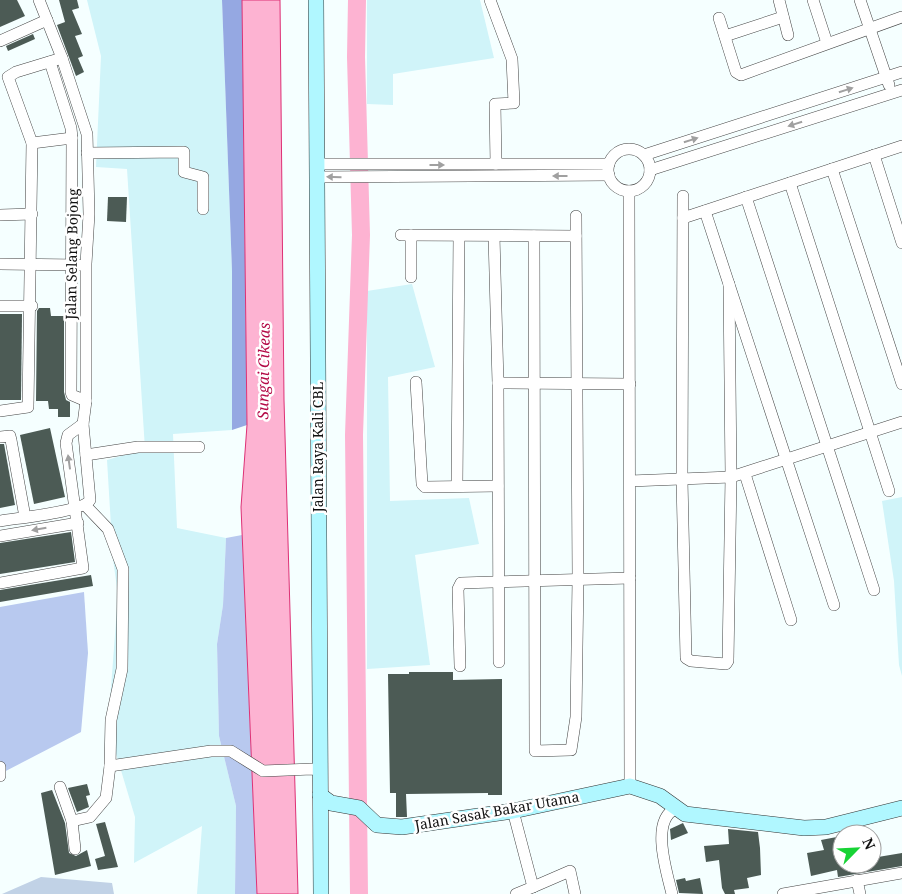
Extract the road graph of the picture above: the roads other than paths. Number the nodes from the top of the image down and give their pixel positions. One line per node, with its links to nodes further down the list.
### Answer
1 (31, 0): 11 (street, Jalan Selang Bojong)
2 (39, 0): 11 (street, Jalan Selang Bojong)
3 (316, 0): 34 (main road, Jalan Raya Kali CBL)
4 (490, 0): 29 (street)
5 (779, 0): 8 (street)
6 (813, 0): 16 (street)
7 (860, 0): 12 (street)
8 (783, 17): 13 (street); 14 (street)
9 (902, 17): 12 (street)
10 (719, 18): 14 (street)
11 (44, 21): 15 (street); 17 (street, Jalan Selang Bojong)
12 (869, 28): 16 (street); 20 (street)
13 (788, 35)
14 (725, 36): 16 (street)
15 (0, 41)
16 (827, 43)
17 (62, 58): 18 (street); 26 (street, Jalan Selang Bojong)
18 (50, 62): 21 (street); 23 (street)
19 (902, 72): 20 (street)
20 (886, 78): 22 (street); 27 (street, one-way to 20)
21 (6, 91): 24 (street)
22 (897, 92): 33 (street, one-way to 33)
23 (72, 138): 24 (street); 54 (street)
24 (32, 143): 42 (street)
25 (902, 146): 28 (street)
26 (87, 153): 40 (street); 52 (street, Jalan Selang Bojong)
27 (644, 155): 32 (street); 33 (street)
28 (874, 155): 31 (street); 50 (street)
29 (496, 164): 30 (street, one-way to 29); 32 (street)
30 (403, 165): 34 (street); 35 (street)
31 (832, 169): 36 (street); 63 (street)
32 (609, 170): 35 (street, one-way to 35); 37 (street)
33 (650, 170): 37 (street)
34 (316, 171): 35 (street, one-way to 34); 98 (main road, Jalan Raya Kali CBL)
35 (403, 177)
36 (790, 183): 39 (street); 69 (street)
37 (629, 191): 64 (street)
38 (684, 196): 45 (street)
39 (746, 197): 41 (street); 71 (street)
40 (203, 209)
41 (705, 210): 45 (street); 56 (street)
42 (32, 214): 43 (street); 53 (street)
43 (0, 215)
44 (576, 216): 49 (street)
45 (683, 218): 77 (street)
46 (459, 236): 47 (street); 55 (street); 79 (street)
47 (494, 236): 48 (street); 60 (street)
48 (534, 236): 49 (street); 61 (street)
49 (576, 236): 62 (street)
50 (902, 243)
51 (0, 264): 53 (street)
52 (86, 264): 54 (street); 65 (street, Jalan Selang Bojong)
53 (31, 265): 54 (street); 58 (street)
54 (73, 265): 65 (street)
55 (411, 277)
56 (729, 284): 74 (street); 76 (street)
57 (0, 306): 58 (street)
58 (32, 306): 66 (street)
59 (416, 382): 79 (street)
60 (498, 383): 61 (street); 80 (street)
61 (535, 383): 62 (street); 87 (street)
62 (576, 383): 64 (street); 88 (street)
63 (902, 383)
64 (630, 384): 78 (street)
65 (86, 401): 68 (street, Jalan Selang Bojong)
66 (0, 411)
67 (902, 422): 69 (street)
68 (83, 424): 73 (street, Jalan Selang Bojong); 82 (street, one-way to 68)
69 (870, 432): 71 (street); 81 (street)
70 (0, 437): 83 (street)
71 (828, 446): 74 (street); 91 (street)
72 (199, 447): 73 (street)
73 (86, 455): 82 (street, Jalan Selang Bojong)
74 (787, 460): 75 (street); 92 (street)
75 (745, 474): 76 (street); 93 (street)
76 (730, 477): 77 (street); 77 (street)
77 (682, 480): 78 (street)
78 (630, 481): 86 (street)
79 (457, 486): 80 (street)
80 (498, 486): 89 (street)
81 (889, 491)
82 (78, 513): 83 (street); 85 (street, one-way to 85); 90 (street); 96 (street)
83 (25, 517): 84 (street)
84 (0, 521)
85 (0, 536)
86 (630, 578): 88 (street); 100 (street)
87 (535, 579): 88 (street); 88 (street); 89 (street)
88 (578, 579)
89 (498, 581): 94 (street); 95 (street)
90 (0, 583)
91 (874, 590)
92 (834, 605)
93 (791, 620)
94 (499, 662)
95 (460, 666)
96 (110, 766): 98 (street); 106 (street)
97 (0, 768): 99 (street)
98 (316, 770): 102 (main road, Jalan Raya Kali CBL)
99 (0, 776)
100 (630, 786): 103 (main road); 105 (main road, Jalan Sasak Bakar Utama)
101 (60, 787): 106 (street)
102 (320, 795): 105 (main road, Jalan Sasak Bakar Utama); 111 (main road, Jalan Raya Kali CBL)
103 (671, 806): 104 (main road); 114 (street)
104 (902, 808)
105 (513, 811): 110 (street)
106 (72, 821): 107 (street)
107 (76, 849)
108 (902, 873): 109 (street)
109 (857, 880): 115 (street); 116 (street)
110 (530, 890): 112 (street); 113 (street)
111 (321, 894)
112 (516, 894)
113 (575, 894)
114 (672, 894)
115 (783, 894)
116 (860, 894)

